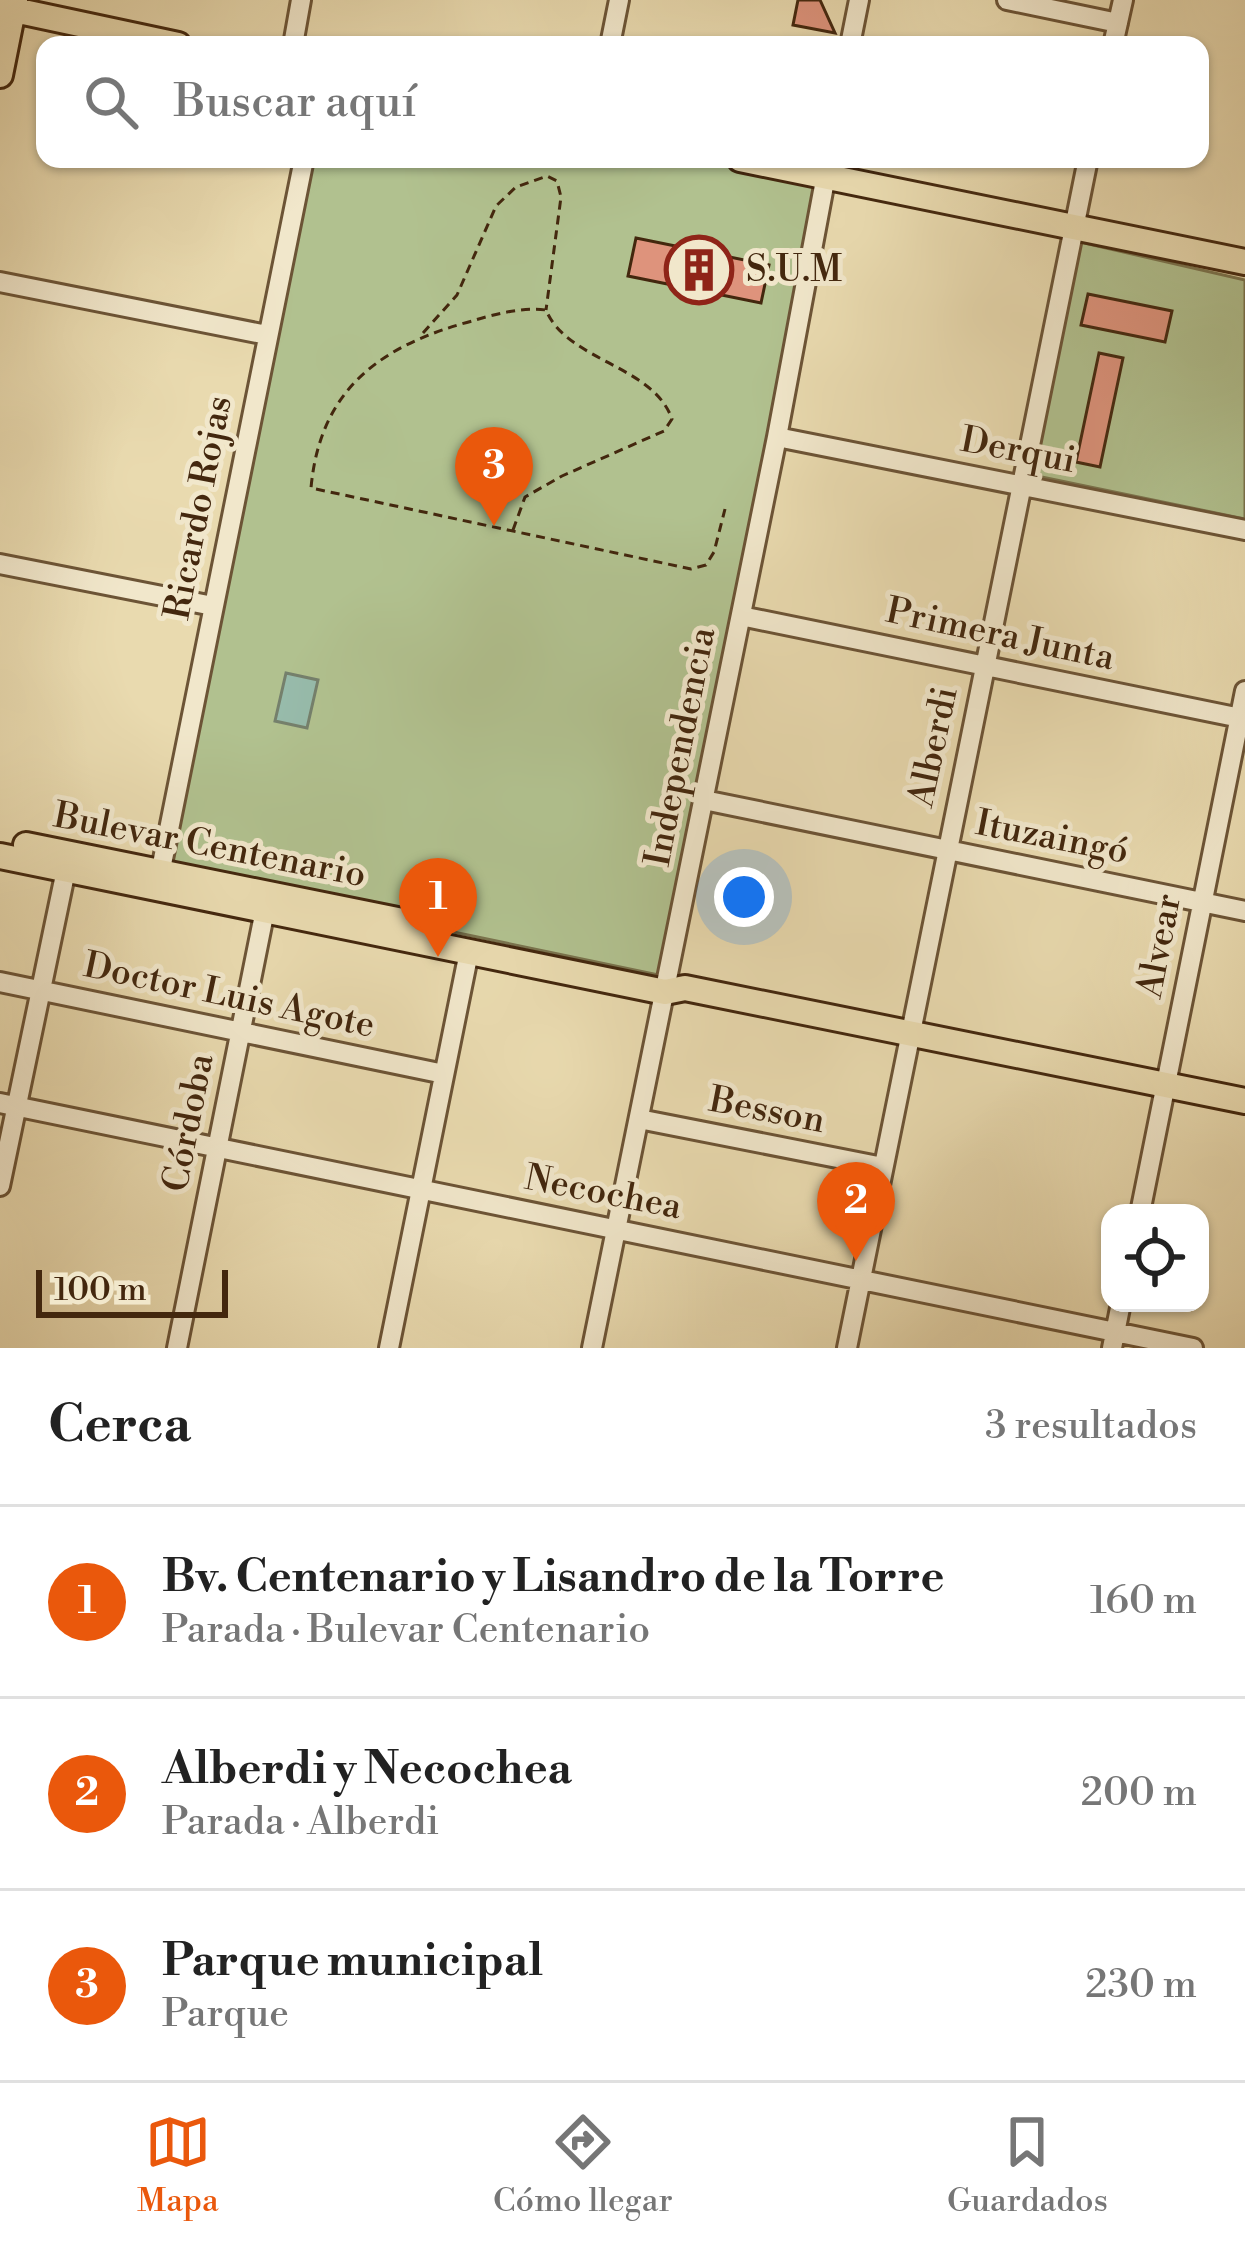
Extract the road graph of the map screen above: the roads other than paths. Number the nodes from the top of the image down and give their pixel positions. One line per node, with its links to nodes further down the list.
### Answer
1 (301, 0): 9 (street)
2 (619, 0): 10 (street)
3 (859, 0): 11 (street)
4 (1007, 0): 7 (street)
5 (1124, 0): 7 (street)
6 (9, 6): 8 (main road); 13 (main road)
7 (1118, 22): 12 (street)
8 (139, 36)
9 (295, 36)
10 (612, 36)
11 (852, 36)
12 (1116, 36)
13 (0, 75)
14 (302, 168): 20 (street, Ricardo Rojas)
15 (828, 168): 17 (main road); 21 (street, Independencia)
16 (1086, 168): 17 (street, Alberdi)
17 (1073, 227): 18 (main road); 22 (street, Alberdi)
18 (1245, 262)
19 (0, 282): 20 (street)
20 (267, 335): 25 (street, Ricardo Rojas)
21 (777, 436): 22 (street, Derqui); 26 (street, Independencia)
22 (1022, 485): 23 (street, Derqui); 27 (street, Alberdi)
23 (1245, 530)
24 (0, 564): 25 (street)
25 (213, 606): 35 (street, Ricardo Rojas)
26 (741, 616): 27 (street, Primera Junta); 30 (street, Independencia)
27 (985, 665): 29 (street, Primera Junta); 32 (street, Alberdi)
28 (1245, 691): 29 (street, Alvear)
29 (1242, 718): 36 (street, Alvear)
30 (704, 800): 32 (street, Ituzaingó); 41 (street, Independencia)
31 (0, 840): 35 (main road, Bulevar Centenario)
32 (947, 850): 36 (street, Ituzaingó); 44 (street, Alberdi)
33 (0, 856): 34 (main road, Bulevar Centenario)
34 (66, 870): 35 (main road, Bulevar Centenario); 42 (street)
35 (159, 880): 37 (main road, Bulevar Centenario); 41 (main road, Bulevar Centenario)
36 (1202, 902): 38 (street, Ituzaingó); 46 (street, Alvear)
37 (265, 910): 39 (main road, Bulevar Centenario); 43 (street, Córdoba)
38 (1245, 910)
39 (469, 952): 41 (main road, Bulevar Centenario); 45 (street)
40 (0, 982): 42 (street, Doctor Luis Agote)
41 (673, 986): 44 (main road, Bulevar Centenario); 49 (street, Independencia)
42 (40, 991): 43 (street, Doctor Luis Agote); 48 (street)
43 (241, 1032): 45 (street, Doctor Luis Agote); 50 (street, Córdoba)
44 (909, 1034): 46 (main road, Bulevar Centenario); 51 (street, Alberdi)
45 (444, 1074): 53 (street)
46 (1166, 1085): 47 (main road, Bulevar Centenario); 54 (street, Alvear)
47 (1245, 1101)
48 (8, 1104): 50 (street, Necochea); 52 (street)
49 (639, 1119): 51 (street, Besson); 55 (street, Independencia)
50 (218, 1148): 53 (street, Necochea); 58 (street, Córdoba)
51 (883, 1167): 56 (street, Alberdi)
52 (0, 1186)
53 (421, 1190): 55 (street, Necochea); 59 (street)
54 (1141, 1204)
55 (616, 1230): 56 (street, Necochea); 60 (street, Independencia)
56 (861, 1277): 57 (street, Necochea); 61 (street, Alberdi)
57 (1114, 1341): 62 (street, Necochea)
58 (177, 1348)
59 (388, 1348)
60 (592, 1348)
61 (847, 1348)
62 (1192, 1348)

